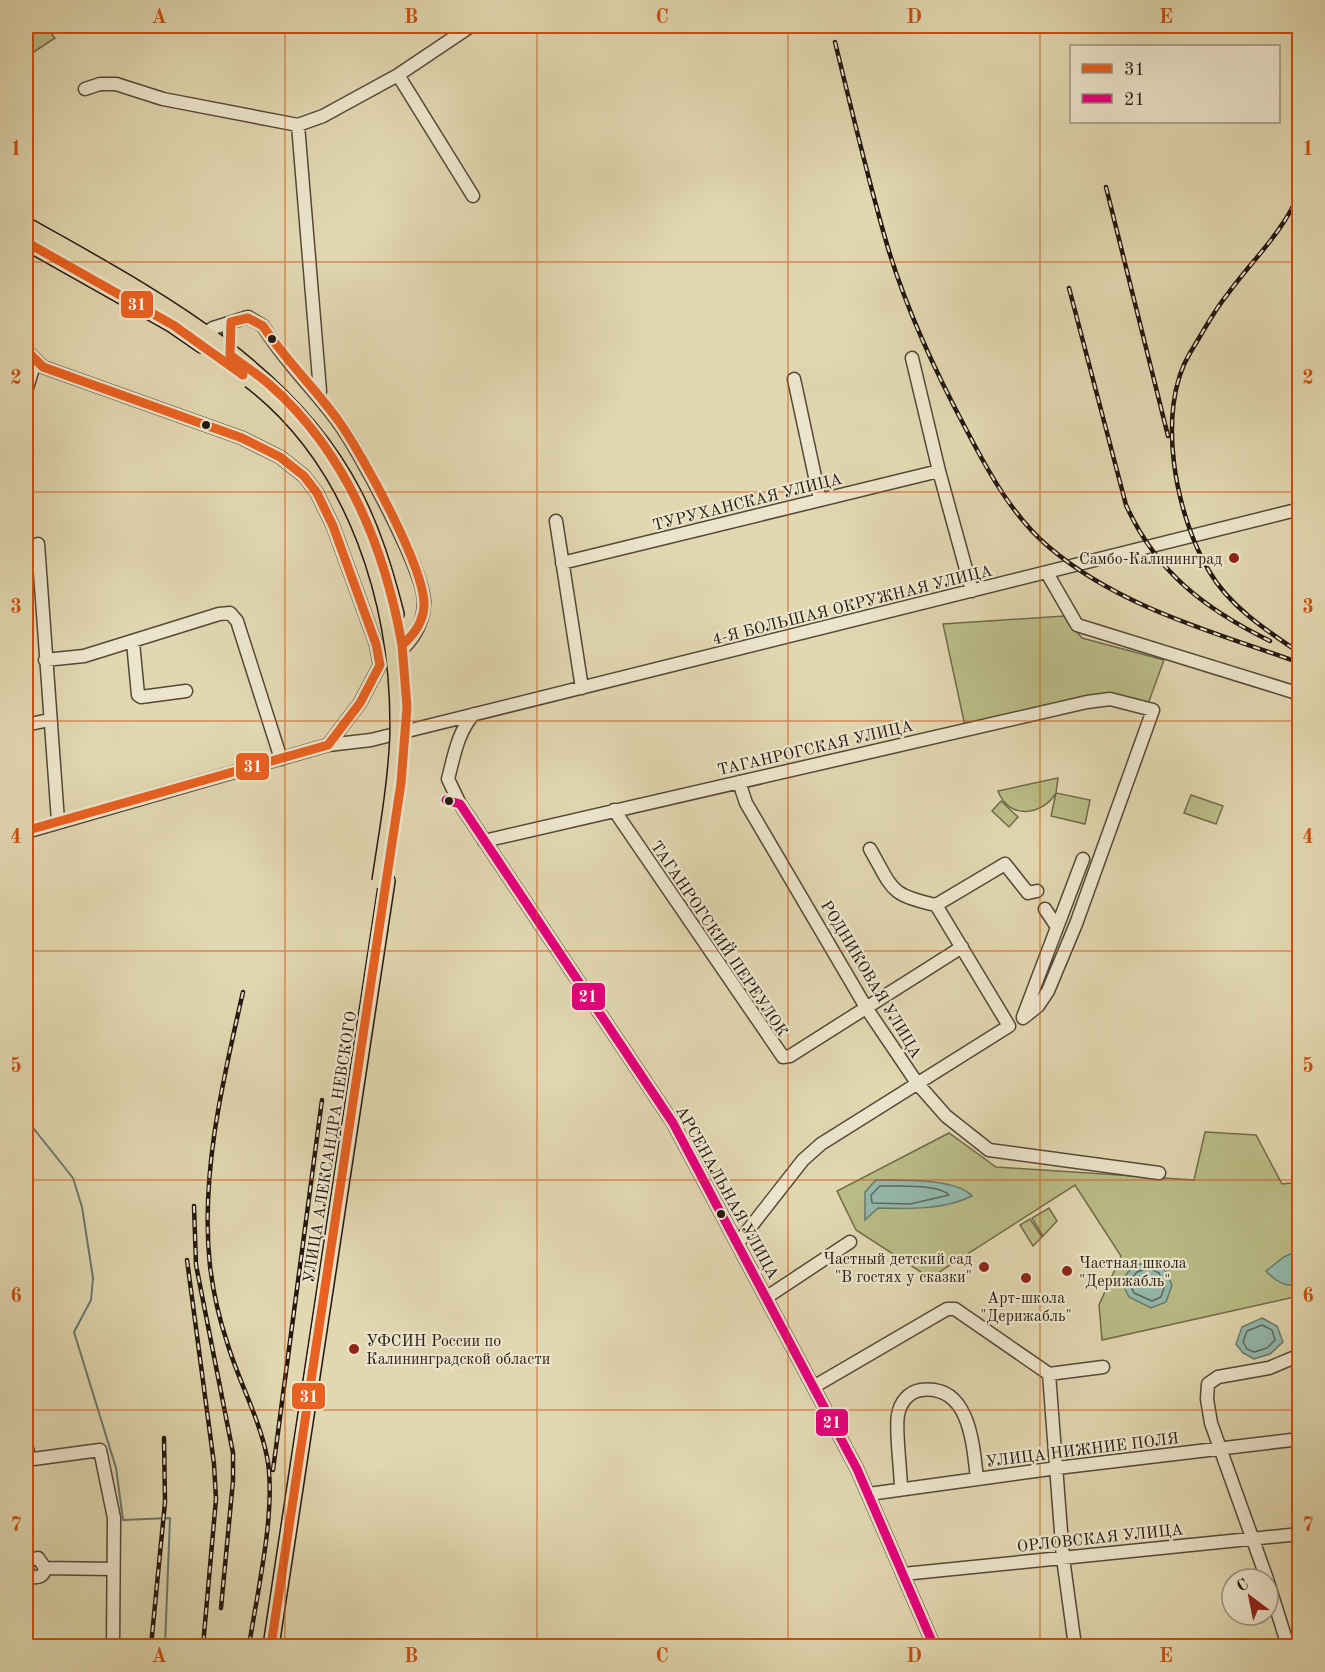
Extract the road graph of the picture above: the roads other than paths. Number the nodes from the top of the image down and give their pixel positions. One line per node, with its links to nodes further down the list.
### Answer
1 (471, 26): 2 (street)
2 (398, 75): 4 (street); 5 (street)
3 (85, 89): 4 (street)
4 (297, 125): 12 (street)
5 (474, 196)
6 (26, 225): 9 (main road)
7 (26, 242): 16 (main road)
8 (231, 322): 9 (street); 11 (street); 15 (street)
9 (204, 334): 11 (main road)
10 (26, 350): 14 (street)
11 (230, 355): 16 (main road)
12 (316, 356): 15 (street); 19 (street)
13 (912, 358): 20 (street)
14 (35, 362): 18 (street); 30 (street)
15 (291, 364): 19 (street)
16 (253, 377): 46 (main road, УЛИЦА АЛЕКСАНДРА НЕВСКОГО)
17 (794, 379): 21 (street)
18 (26, 391)
19 (317, 395): 30 (street)
20 (939, 471): 21 (street, ТУРУХАНСКАЯ УЛИЦА); 27 (street)
21 (820, 500): 25 (street, ТУРУХАНСКАЯ УЛИЦА)
22 (1299, 509): 26 (street, 4-Я БОЛЬШАЯ ОКРУЖНАЯ УЛИЦА)
23 (556, 521): 25 (street)
24 (38, 544): 29 (street)
25 (562, 563): 31 (street)
26 (1047, 573): 27 (street, 4-Я БОЛЬШАЯ ОКРУЖНАЯ УЛИЦА); 33 (street)
27 (972, 591): 31 (street, 4-Я БОЛЬШАЯ ОКРУЖНАЯ УЛИЦА)
28 (134, 642): 29 (street); 32 (street); 38 (street)
29 (45, 660): 35 (street)
30 (379, 660): 37 (street)
31 (582, 688): 34 (street, 4-Я БОЛЬШАЯ ОКРУЖНАЯ УЛИЦА)
32 (186, 691)
33 (1299, 694)
34 (474, 714): 37 (street, 4-Я БОЛЬШАЯ ОКРУЖНАЯ УЛИЦА); 43 (street, АРСЕНАЛЬНАЯ УЛИЦА)
35 (48, 720): 36 (street); 41 (street)
36 (26, 725)
37 (328, 745): 38 (street)
38 (281, 759): 41 (street)
39 (739, 782): 40 (street, ТАГАНРОГСКАЯ УЛИЦА); 52 (street, РОДНИКОВАЯ УЛИЦА); 53 (street, ТАГАНРОГСКАЯ УЛИЦА)
40 (614, 810): 43 (street, ТАГАНРОГСКАЯ УЛИЦА); 52 (street, ТАГАНРОГСКИЙ ПЕРЕУЛОК)
41 (58, 821): 42 (street)
42 (26, 832)
43 (484, 841): 58 (street, АРСЕНАЛЬНАЯ УЛИЦА)
44 (870, 849): 48 (street)
45 (1083, 859): 50 (street)
46 (384, 881): 81 (main road); 82 (main road, УЛИЦА АЛЕКСАНДРА НЕВСКОГО)
47 (1037, 891): 48 (street)
48 (936, 905): 51 (street)
49 (1045, 909): 50 (street)
50 (1057, 927): 53 (street)
51 (962, 947): 52 (street, ТАГАНРОГСКИЙ ПЕРЕУЛОК); 54 (street)
52 (867, 1009): 55 (street, РОДНИКОВАЯ УЛИЦА)
53 (1023, 1018): 54 (street)
54 (1009, 1026): 55 (street)
55 (917, 1083): 56 (street, РОДНИКОВАЯ УЛИЦА); 58 (street)
56 (1159, 1173)
57 (850, 1242): 59 (street)
58 (738, 1243): 59 (street, АРСЕНАЛЬНАЯ УЛИЦА)
59 (767, 1297): 63 (street, АРСЕНАЛЬНАЯ УЛИЦА)
60 (1299, 1355): 66 (street)
61 (1103, 1367): 62 (street)
62 (1048, 1374): 63 (street); 68 (street)
63 (815, 1386): 71 (street, АРСЕНАЛЬНАЯ УЛИЦА)
64 (1299, 1439): 66 (street, УЛИЦА НИЖНИЕ ПОЛЯ)
65 (26, 1445): 67 (street)
66 (1221, 1450): 68 (street, УЛИЦА НИЖНИЕ ПОЛЯ); 73 (street)
67 (28, 1460): 77 (street)
68 (1057, 1468): 69 (street, УЛИЦА НИЖНИЕ ПОЛЯ); 74 (street)
69 (977, 1479): 70 (street, УЛИЦА НИЖНИЕ ПОЛЯ); 70 (street)
70 (901, 1489): 71 (street, УЛИЦА НИЖНИЕ ПОЛЯ)
71 (869, 1494): 78 (street, АРСЕНАЛЬНАЯ УЛИЦА)
72 (1299, 1534): 73 (street, ОРЛОВСКАЯ УЛИЦА)
73 (1254, 1538): 74 (street, ОРЛОВСКАЯ УЛИЦА); 75 (street)
74 (1063, 1558): 78 (street, ОРЛОВСКАЯ УЛИЦА); 84 (street)
75 (1263, 1567)
76 (26, 1569): 77 (street)
77 (112, 1569): 80 (street)
78 (903, 1574): 83 (street, АРСЕНАЛЬНАЯ УЛИЦА)
79 (1280, 1622): 85 (street)
80 (113, 1647)
81 (264, 1647)
82 (271, 1647)
83 (934, 1647)
84 (1075, 1647)
85 (1288, 1647)

